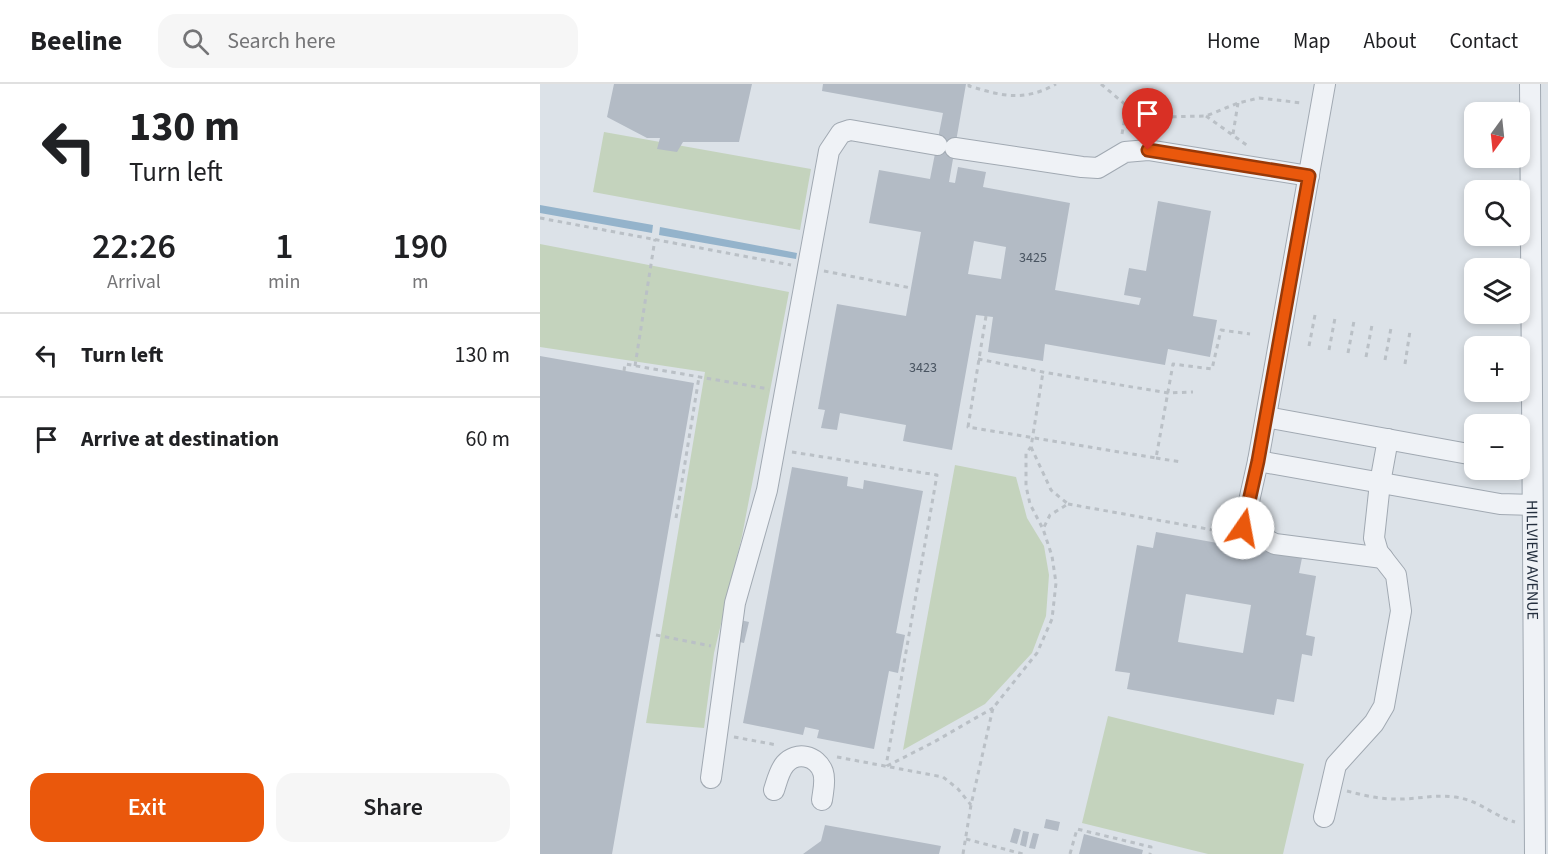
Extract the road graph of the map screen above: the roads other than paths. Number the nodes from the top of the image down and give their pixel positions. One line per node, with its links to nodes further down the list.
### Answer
1 (1325, 84): 3 (street)
2 (1530, 84): 4 (street, HILLVIEW AVENUE)
3 (1309, 176): 5 (street); 13 (street)
4 (1525, 414)
5 (1266, 417): 6 (street); 8 (street)
6 (1388, 439): 7 (street); 10 (street)
7 (1464, 453)
8 (1258, 461): 10 (street); 12 (street)
9 (1529, 480): 11 (street, HILLVIEW AVENUE)
10 (1380, 483): 11 (street); 12 (street)
11 (1532, 505): 17 (street, HILLVIEW AVENUE)
12 (1383, 558): 16 (street)
13 (711, 778)
14 (774, 790): 15 (street)
15 (822, 800)
16 (1324, 817)
17 (1533, 824): 18 (street, HILLVIEW AVENUE)
18 (1535, 854)

